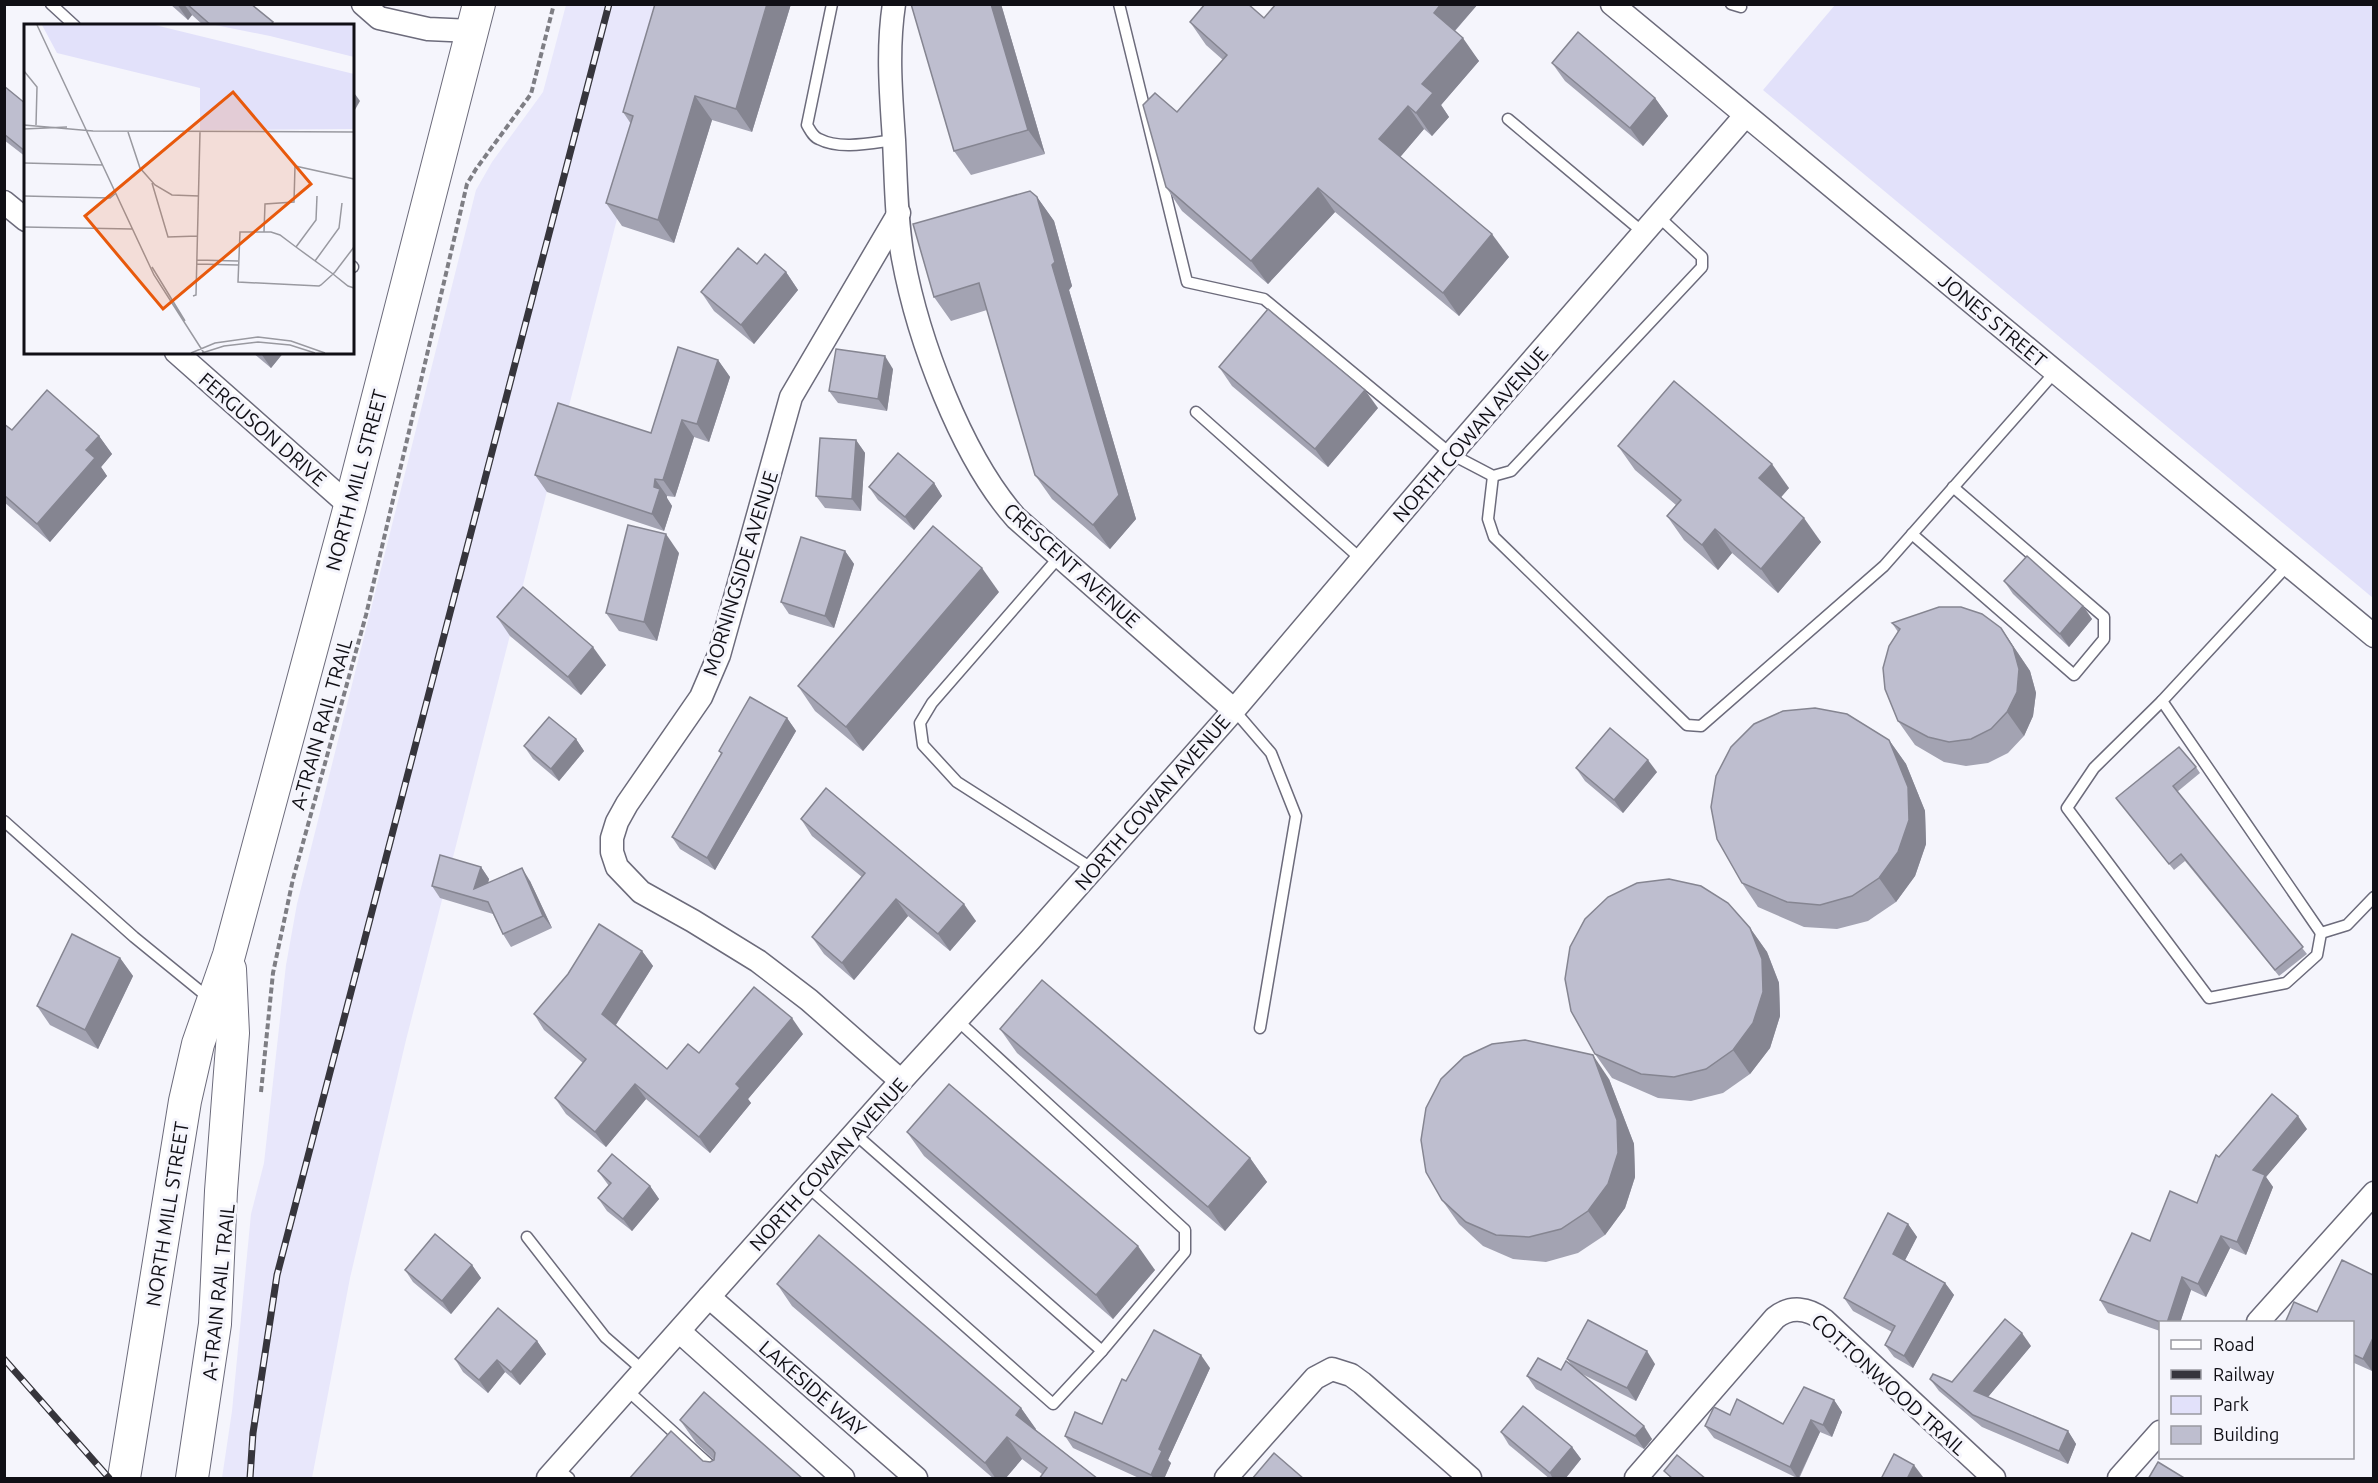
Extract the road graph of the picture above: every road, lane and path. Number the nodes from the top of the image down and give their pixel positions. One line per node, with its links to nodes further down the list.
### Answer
1 (51, 4): 9 (lane)
2 (363, 4): 8 (street)
3 (554, 4): 40 (path, A-TRAIN RAIL TRAIL)
4 (832, 4): 12 (lane)
5 (894, 4): 12 (street, CRESCENT AVENUE)
6 (1119, 4): 20 (lane)
7 (1612, 4): 10 (street, JONES STREET)
8 (475, 18): 23 (main road, NORTH MILL STREET)
9 (73, 24)
10 (1745, 116): 16 (street, NORTH COWAN AVENUE); 18 (street, JONES STREET)
11 (1508, 119): 16 (lane)
12 (894, 140): 14 (street, CRESCENT AVENUE)
13 (4, 201): 15 (street)
14 (899, 213): 25 (street, CRESCENT AVENUE); 39 (street, MORNINGSIDE AVENUE)
15 (24, 218)
16 (1652, 226): 20 (street, NORTH COWAN AVENUE); 21 (lane)
17 (178, 354): 23 (street, FERGUSON DRIVE)
18 (2055, 372): 22 (lane); 27 (street, JONES STREET)
19 (1196, 412): 26 (lane)
20 (1451, 454): 21 (lane); 26 (street, NORTH COWAN AVENUE)
21 (1493, 476): 24 (lane)
22 (1953, 487): 24 (lane); 24 (lane)
23 (350, 506): 35 (main road, NORTH MILL STREET)
24 (1912, 534)
25 (1059, 556): 30 (street, CRESCENT AVENUE); 32 (lane)
26 (1361, 559): 30 (street, NORTH COWAN AVENUE)
27 (2289, 565): 28 (street, JONES STREET); 29 (lane)
28 (2373, 636)
29 (2162, 701): 34 (lane); 34 (lane)
30 (1234, 710): 32 (street, NORTH COWAN AVENUE); 38 (lane)
31 (4, 821): 36 (lane)
32 (1093, 869): 37 (street, NORTH COWAN AVENUE)
33 (2373, 897): 34 (lane)
34 (2321, 933)
35 (229, 955): 36 (main road, NORTH MILL STREET); 54 (main road, NORTH MILL STREET)
36 (213, 1001): 53 (main road, NORTH MILL STREET)
37 (957, 1020): 39 (street, NORTH COWAN AVENUE); 48 (lane)
38 (1260, 1028)
39 (901, 1082): 41 (street, NORTH COWAN AVENUE)
40 (260, 1097)
41 (855, 1134): 42 (street, NORTH COWAN AVENUE); 48 (lane)
42 (808, 1187): 45 (street, NORTH COWAN AVENUE); 48 (lane)
43 (2373, 1193): 46 (street)
44 (526, 1237): 49 (lane)
45 (709, 1297): 47 (street, NORTH COWAN AVENUE); 57 (street, LAKESIDE WAY)
46 (2260, 1321)
47 (680, 1332): 49 (street, NORTH COWAN AVENUE); 56 (street)
48 (1102, 1352)
49 (644, 1371): 50 (street, NORTH COWAN AVENUE)
50 (627, 1390): 52 (street, NORTH COWAN AVENUE); 55 (lane)
51 (2159, 1433): 62 (street)
52 (558, 1475)
53 (124, 1479)
54 (192, 1479)
55 (724, 1479)
56 (843, 1479)
57 (916, 1479)
58 (1226, 1479): 59 (street)
59 (1470, 1479)
60 (1636, 1479): 61 (street, COTTONWOOD TRAIL)
61 (1994, 1479)
62 (2119, 1479)

